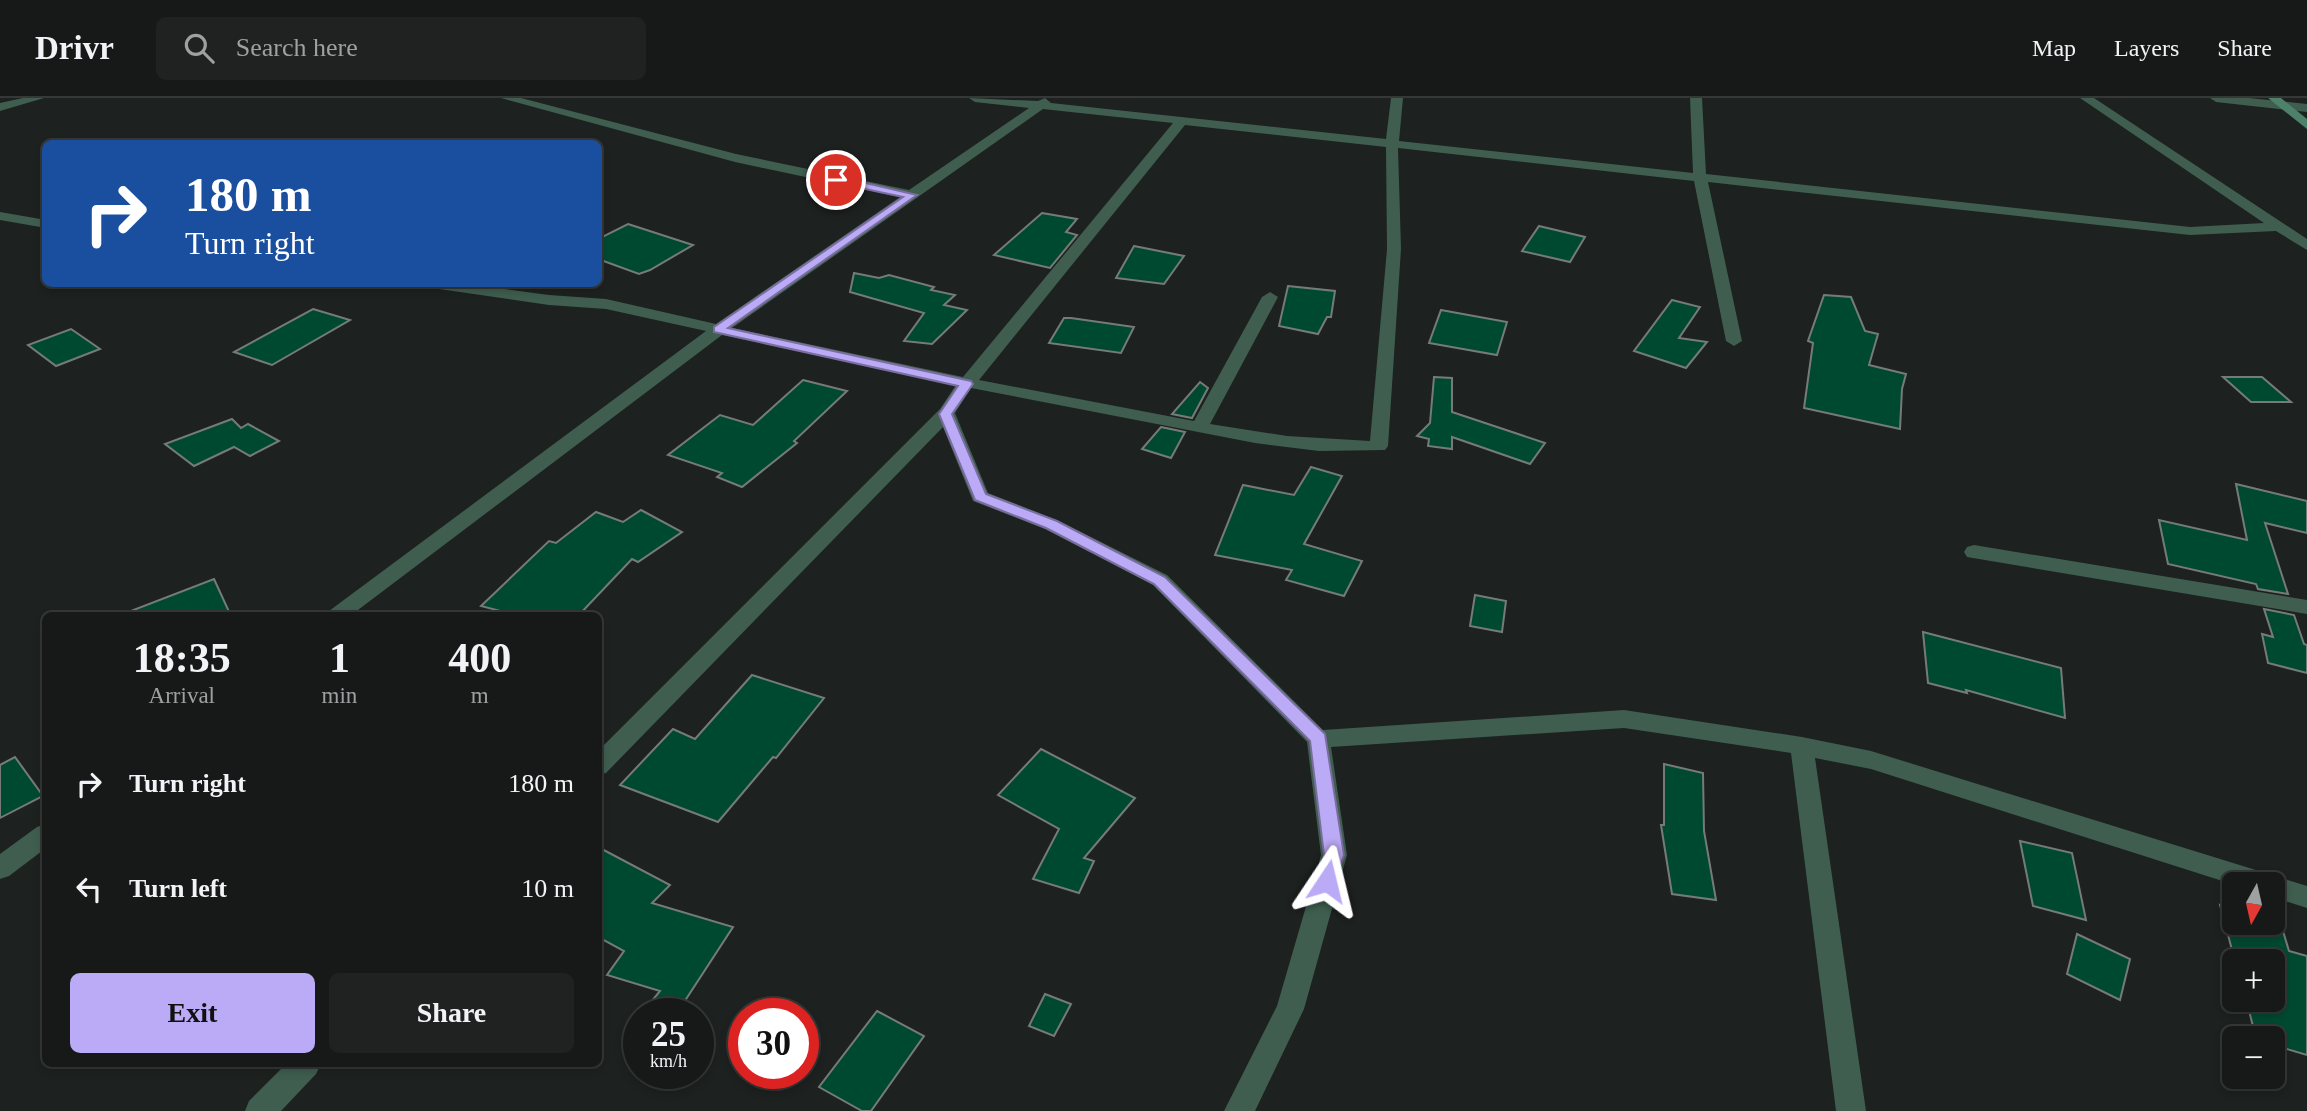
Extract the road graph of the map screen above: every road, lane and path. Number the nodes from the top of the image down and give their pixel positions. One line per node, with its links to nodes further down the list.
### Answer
1 (38, 98): 10 (street)
2 (507, 98): 16 (street)
3 (975, 98): 8 (street)
4 (1397, 98): 14 (street)
5 (1696, 98): 15 (street)
6 (2086, 98): 19 (street)
7 (2216, 98): 9 (street)
8 (1045, 102): 12 (street); 16 (street)
9 (2279, 102): 11 (street); 13 (street)
10 (0, 107)
11 (2307, 108)
12 (1182, 121): 14 (street); 25 (street)
13 (2307, 125)
14 (1392, 145): 15 (street); 27 (street)
15 (1700, 178): 19 (street); 24 (street)
16 (911, 195): 23 (street)
17 (0, 216): 18 (street)
18 (42, 223)
19 (2279, 227): 20 (street)
20 (2307, 246)
21 (460, 287): 23 (street)
22 (1269, 297): 27 (street)
23 (718, 330): 25 (street); 30 (street)
24 (1734, 341)
25 (967, 384): 26 (street); 27 (street)
26 (946, 414): 31 (street); 33 (street)
27 (1200, 426)
28 (1975, 552): 29 (street)
29 (2307, 607)
30 (341, 612)
31 (1318, 739): 32 (street); 41 (street)
32 (1802, 746): 36 (street); 42 (street)
33 (602, 762)
34 (42, 837): 35 (street)
35 (0, 868)
36 (2227, 872)
37 (2286, 890): 38 (street)
38 (2307, 897)
39 (303, 1067): 40 (street)
40 (260, 1111)
41 (1239, 1111)
42 (1851, 1111)

